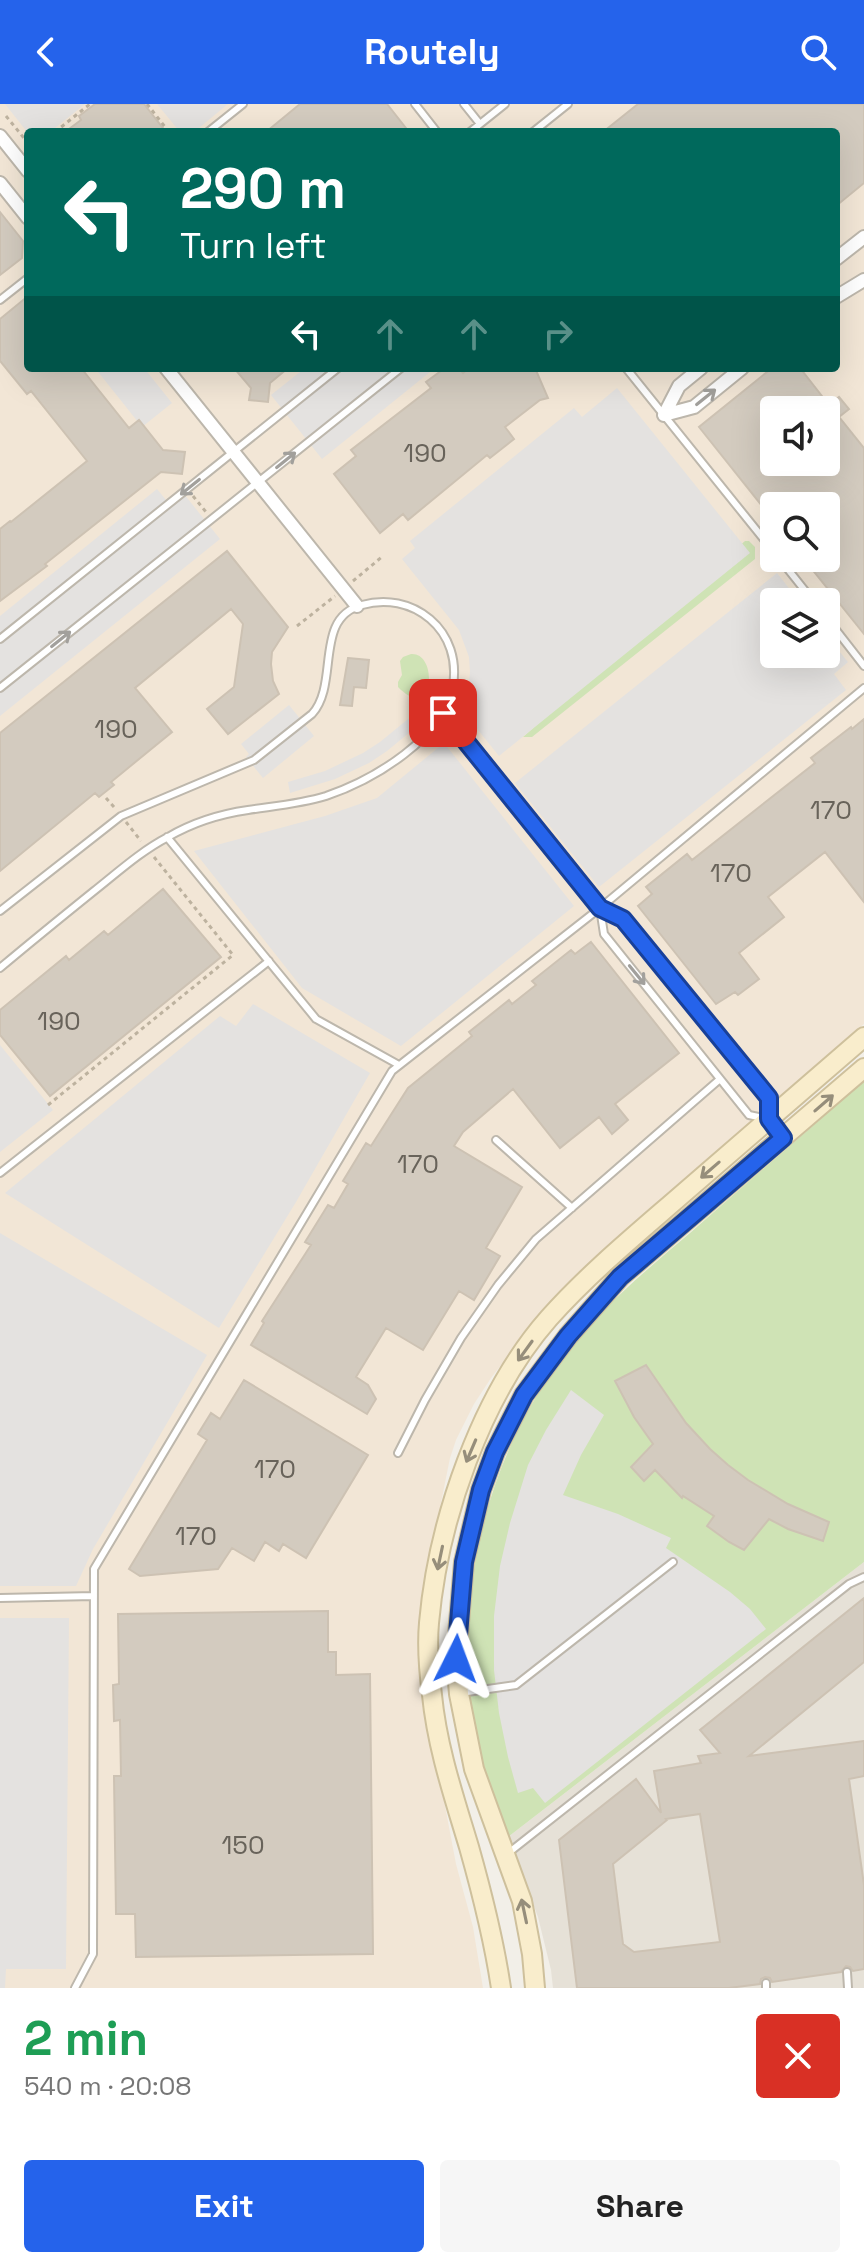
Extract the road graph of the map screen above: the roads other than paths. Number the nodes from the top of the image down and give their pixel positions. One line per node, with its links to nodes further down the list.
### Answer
1 (243, 104): 7 (lane)
2 (415, 104): 8 (lane)
3 (464, 104): 6 (lane)
4 (505, 104): 6 (lane)
5 (568, 104): 10 (lane)
6 (480, 124): 9 (lane)
7 (213, 128)
8 (434, 128)
9 (475, 128)
10 (538, 128)
11 (0, 136): 12 (street)
12 (24, 166)
13 (0, 183): 14 (street)
14 (24, 213)
15 (864, 237): 16 (street)
16 (840, 256)
17 (864, 280): 19 (street)
18 (24, 281): 20 (lane)
19 (840, 295)
20 (0, 300)
21 (169, 372): 28 (street)
22 (333, 372): 28 (lane)
23 (396, 372): 29 (lane, one-way to 23)
24 (629, 372): 27 (lane)
25 (696, 372): 27 (street)
26 (737, 372): 27 (street, one-way to 26)
27 (664, 415): 30 (lane)
28 (233, 452): 29 (street); 35 (lane, one-way to 35)
29 (257, 482): 33 (street); 37 (lane, one-way to 29)
30 (760, 535)
31 (790, 572): 32 (lane)
32 (803, 588)
33 (357, 606): 39 (lane); 42 (lane)
34 (840, 635): 36 (lane)
35 (0, 639)
36 (864, 666)
37 (0, 688)
38 (864, 688): 41 (lane)
39 (443, 713): 40 (lane); 41 (lane)
40 (167, 837): 43 (lane); 44 (lane)
41 (600, 908): 46 (lane); 48 (lane, one-way to 48); 49 (lane)
42 (0, 911)
43 (269, 961): 46 (lane); 52 (lane)
44 (0, 968)
45 (864, 1037): 49 (street)
46 (399, 1065): 59 (lane)
47 (864, 1068): 50 (street, one-way to 47)
48 (720, 1079): 49 (lane); 53 (lane)
49 (769, 1119): 50 (street); 55 (street, one-way to 55)
50 (783, 1138): 56 (street)
51 (496, 1140): 53 (lane)
52 (0, 1173)
53 (572, 1208): 54 (lane)
54 (398, 1453)
55 (458, 1482): 56 (street); 65 (street, one-way to 65)
56 (481, 1490): 61 (street)
57 (673, 1562): 61 (lane)
58 (864, 1577): 62 (lane)
59 (94, 1596): 60 (lane); 64 (lane)
60 (0, 1598)
61 (459, 1694): 62 (street)
62 (505, 1855): 66 (street, one-way to 62)
63 (847, 1972): 67 (lane)
64 (75, 1988)
65 (501, 1988)
66 (535, 1988)
67 (848, 1988)

